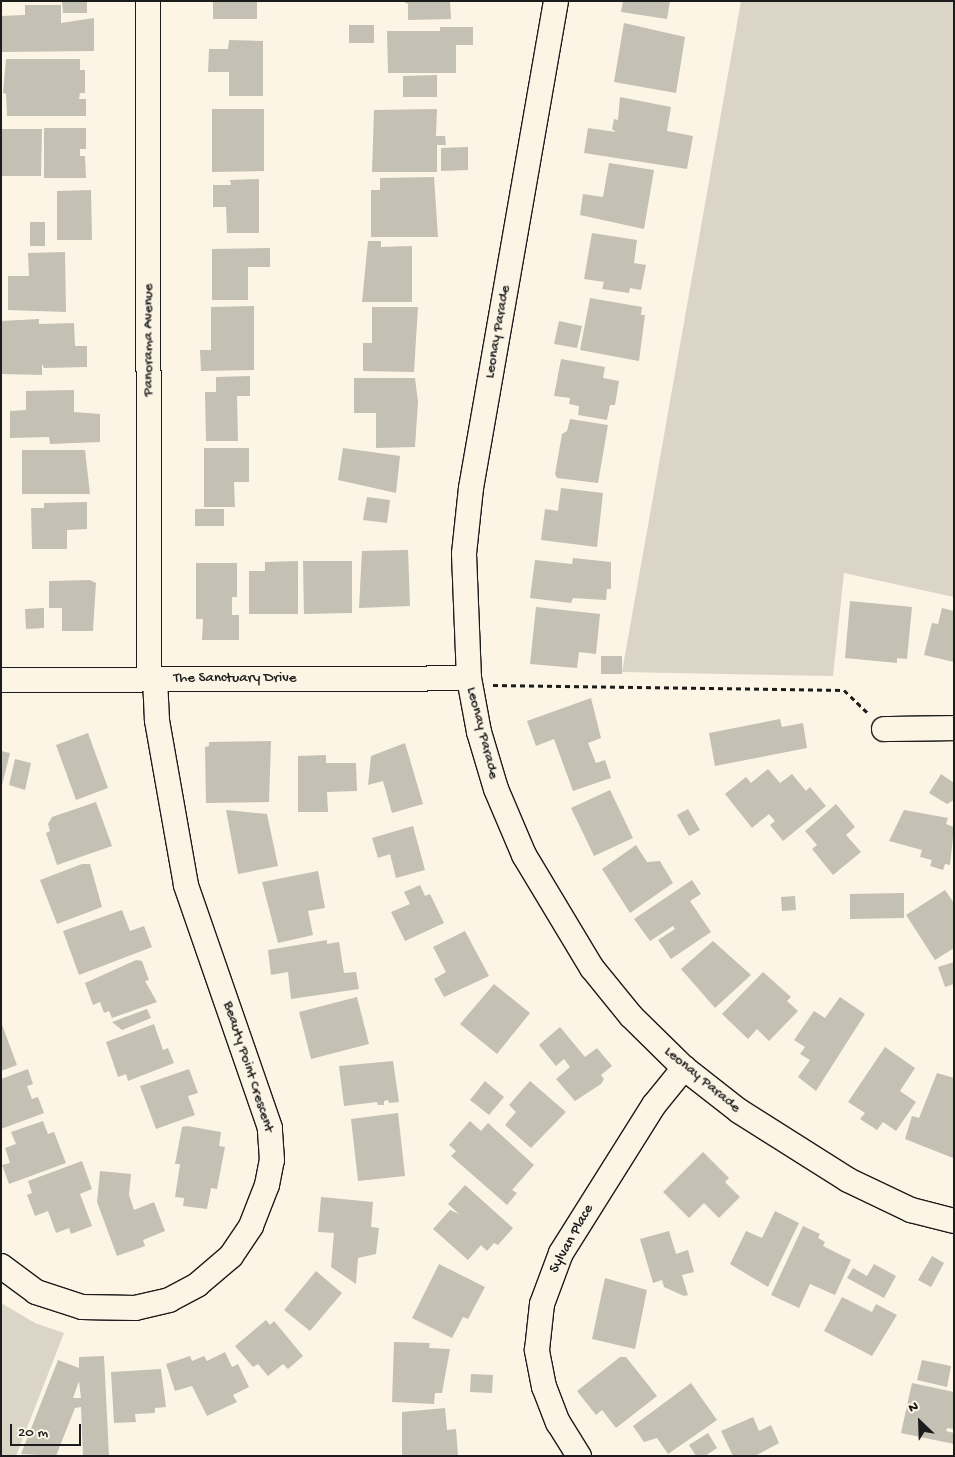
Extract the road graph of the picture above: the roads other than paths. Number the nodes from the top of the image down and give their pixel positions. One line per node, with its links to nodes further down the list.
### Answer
1 (148, 1): 4 (street, Panorama Avenue)
2 (556, 1): 3 (street, Leonay Parade)
3 (469, 678): 4 (street, The Sanctuary Drive); 8 (street, Leonay Parade)
4 (152, 679): 5 (street, The Sanctuary Drive); 10 (street, Beauty Point Crescent)
5 (1, 680)
6 (954, 728): 7 (street)
7 (884, 729)
8 (684, 1068): 9 (street, Leonay Parade); 11 (street, Sylvan Place)
9 (954, 1221)
10 (1, 1266)
11 (579, 1456)

